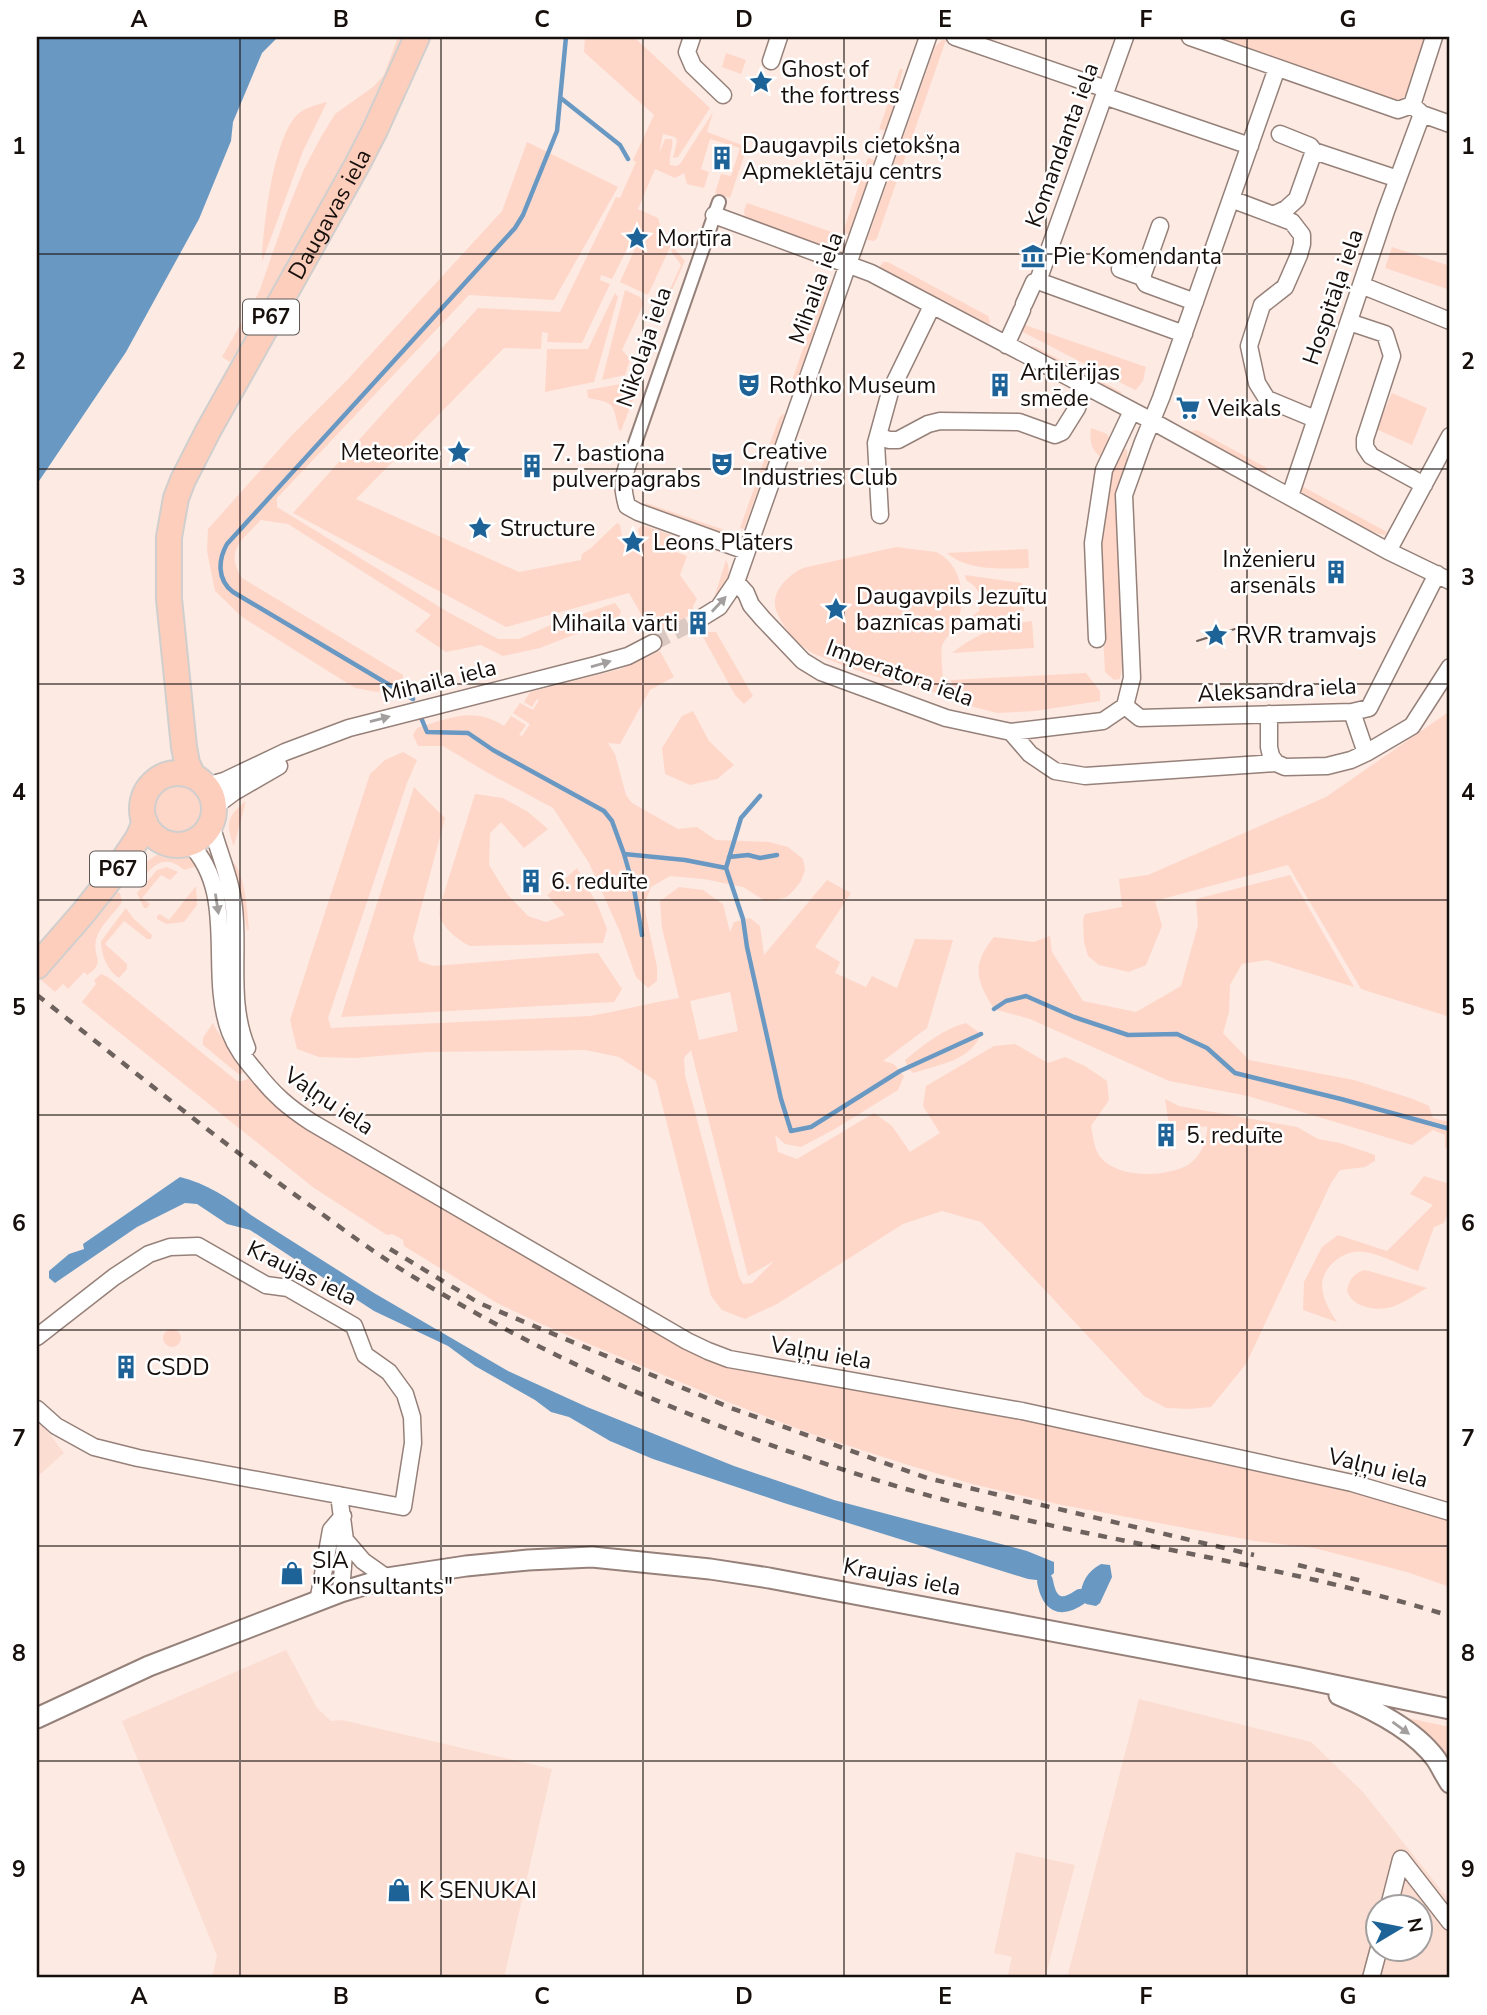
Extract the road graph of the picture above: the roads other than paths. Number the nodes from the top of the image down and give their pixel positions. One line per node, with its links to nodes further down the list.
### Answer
1 (417, 37): 50 (main road, Daugavas iela / P67)
2 (692, 37): 12 (street)
3 (779, 37): 9 (street)
4 (928, 37): 23 (street, Mihaila iela)
5 (955, 37): 11 (street)
6 (1125, 37): 11 (street, Komandanta iela)
7 (1189, 37): 10 (street)
8 (1434, 37): 13 (street, Hospitāļa iela)
9 (771, 61)
10 (1277, 68): 13 (street); 16 (street)
11 (1105, 92): 16 (street); 26 (street, Komandanta iela)
12 (723, 95)
13 (1417, 109): 14 (street); 18 (street, Hospitāļa iela)
14 (1450, 124)
15 (1280, 134): 17 (street)
16 (1250, 146): 19 (street)
17 (1314, 151): 18 (street); 21 (street)
18 (1398, 179): 27 (street, Hospitāļa iela)
19 (1231, 199): 21 (street); 28 (street)
20 (716, 209): 23 (street); 40 (street, Nikolaja iela)
21 (1273, 215): 36 (street)
22 (1160, 226): 25 (street)
23 (849, 264): 29 (street); 44 (street, Mihaila iela)
24 (1120, 269): 25 (street)
25 (1142, 277): 28 (street)
26 (1038, 281): 32 (street); 33 (street, Komandanta iela)
27 (1361, 285): 30 (street); 31 (street, Hospitāļa iela)
28 (1195, 302): 32 (street)
29 (932, 306): 33 (street); 38 (street)
30 (1450, 321)
31 (1349, 322): 36 (street, Hospitāļa iela); 41 (street)
32 (1184, 334): 37 (street)
33 (1006, 345): 34 (street)
34 (1084, 387): 35 (street); 38 (street)
35 (1132, 411): 37 (street); 51 (street)
36 (1315, 419): 42 (street, Hospitāļa iela)
37 (1152, 421): 42 (street); 54 (street)
38 (878, 436): 43 (street)
39 (1450, 436): 41 (street)
40 (632, 452): 44 (street, Nikolaja iela)
41 (1424, 485): 45 (street)
42 (1290, 496): 45 (street)
43 (880, 515)
44 (746, 551): 48 (street, Mihaila iela)
45 (1388, 551): 47 (street)
46 (1450, 561): 47 (street, Aleksandra iela)
47 (1443, 577): 55 (street, Aleksandra iela)
48 (736, 582): 49 (street, Mihaila iela, one-way to 48); 57 (street, Imperatora iela)
49 (698, 620)
50 (171, 624): 61 (main road, Daugavas iela / P67); 62 (main road, Daugavas iela / P67)
51 (1097, 639)
52 (653, 643): 58 (street, Mihaila iela, one-way to 52)
53 (1450, 667): 59 (street)
54 (1125, 706): 56 (street, Aleksandra iela); 57 (street, Imperatora iela)
55 (1352, 712): 56 (street, Aleksandra iela); 59 (street)
56 (1269, 714): 60 (street)
57 (1011, 733): 60 (street)
58 (316, 741): 62 (street, Mihaila iela); 62 (street, Mihaila iela)
59 (1366, 753): 60 (street)
60 (1276, 763)
61 (166, 775): 62 (main road); 63 (main road, P67)
62 (206, 798): 64 (main road, P67); 67 (street, Vaļņu iela)
63 (145, 822): 64 (main road, P67); 65 (main road, P67)
64 (177, 843): 65 (main road, P67); 67 (street, Vaļņu iela, one-way to 67)
65 (84, 912): 66 (main road, P67)
66 (37, 966)
67 (254, 1070): 71 (street, Vaļņu iela)
68 (37, 1337): 70 (street, Kraujas iela)
69 (37, 1409): 70 (street, Kraujas iela)
70 (339, 1495): 72 (street)
71 (1450, 1512)
72 (342, 1516): 73 (street); 76 (street)
73 (345, 1540): 74 (street); 75 (street)
74 (387, 1578): 75 (street, Kraujas iela); 77 (street, Kraujas iela)
75 (341, 1592): 76 (street, Kraujas iela)
76 (318, 1602): 79 (street, Kraujas iela)
77 (1296, 1677): 78 (street, Kraujas iela); 80 (street, one-way to 80)
78 (1450, 1709)
79 (37, 1718)
80 (1450, 1783)
81 (1393, 1892): 82 (street)
82 (1427, 1892)
83 (1434, 1901): 84 (street)
84 (1450, 1922)

